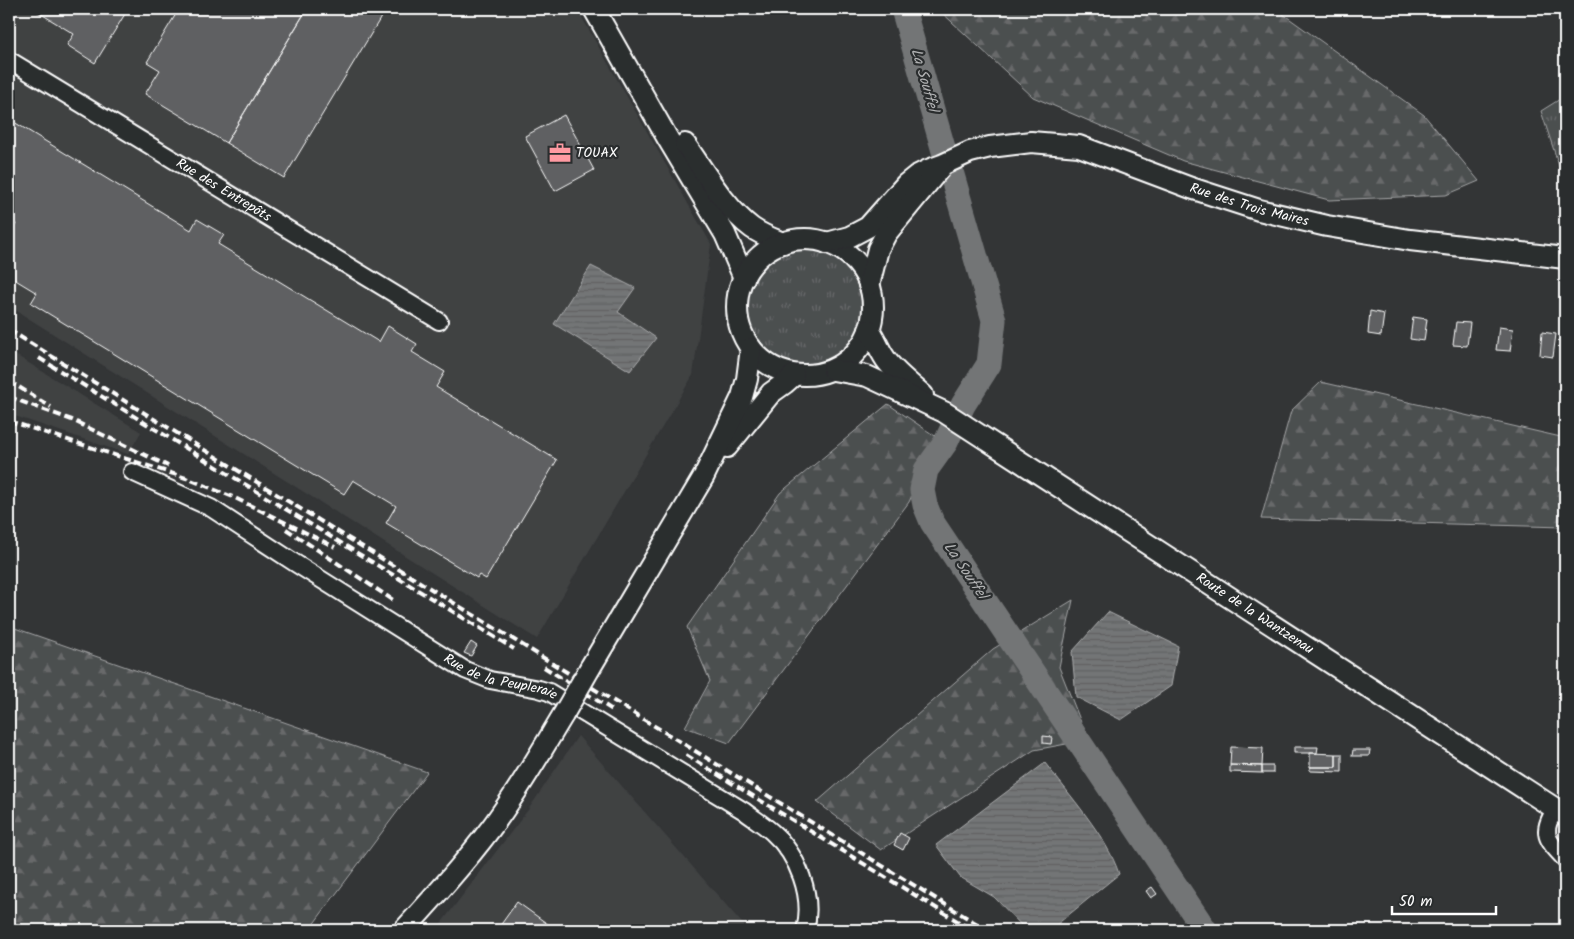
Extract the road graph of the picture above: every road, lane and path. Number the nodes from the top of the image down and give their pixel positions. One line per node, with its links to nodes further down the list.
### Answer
1 (594, 9): 2 (main road)
2 (614, 42): 5 (main road); 8 (main road)
3 (9, 60): 10 (street, Rue des Entrepôts)
4 (942, 165): 6 (main road, Rue des Trois Maires); 7 (main road, Rue des Trois Maires); 9 (main road, Rue des Trois Maires)
5 (784, 243): 6 (main road); 8 (main road)
6 (827, 243): 9 (main road)
7 (1565, 258)
8 (744, 278): 12 (main road)
9 (869, 285): 11 (main road)
10 (439, 321)
11 (869, 330): 13 (main road); 15 (main road, Route de la Wantzenau)
12 (751, 348): 14 (main road); 17 (main road)
13 (833, 370): 14 (main road); 15 (main road, Route de la Wantzenau)
14 (794, 375): 17 (main road)
15 (944, 412): 18 (main road, Route de la Wantzenau)
16 (132, 472): 21 (street, Rue de la Peupleraie)
17 (704, 476): 20 (main road, bridge)
18 (1561, 812): 19 (street)
19 (1565, 859)
20 (404, 930)
21 (805, 930)

